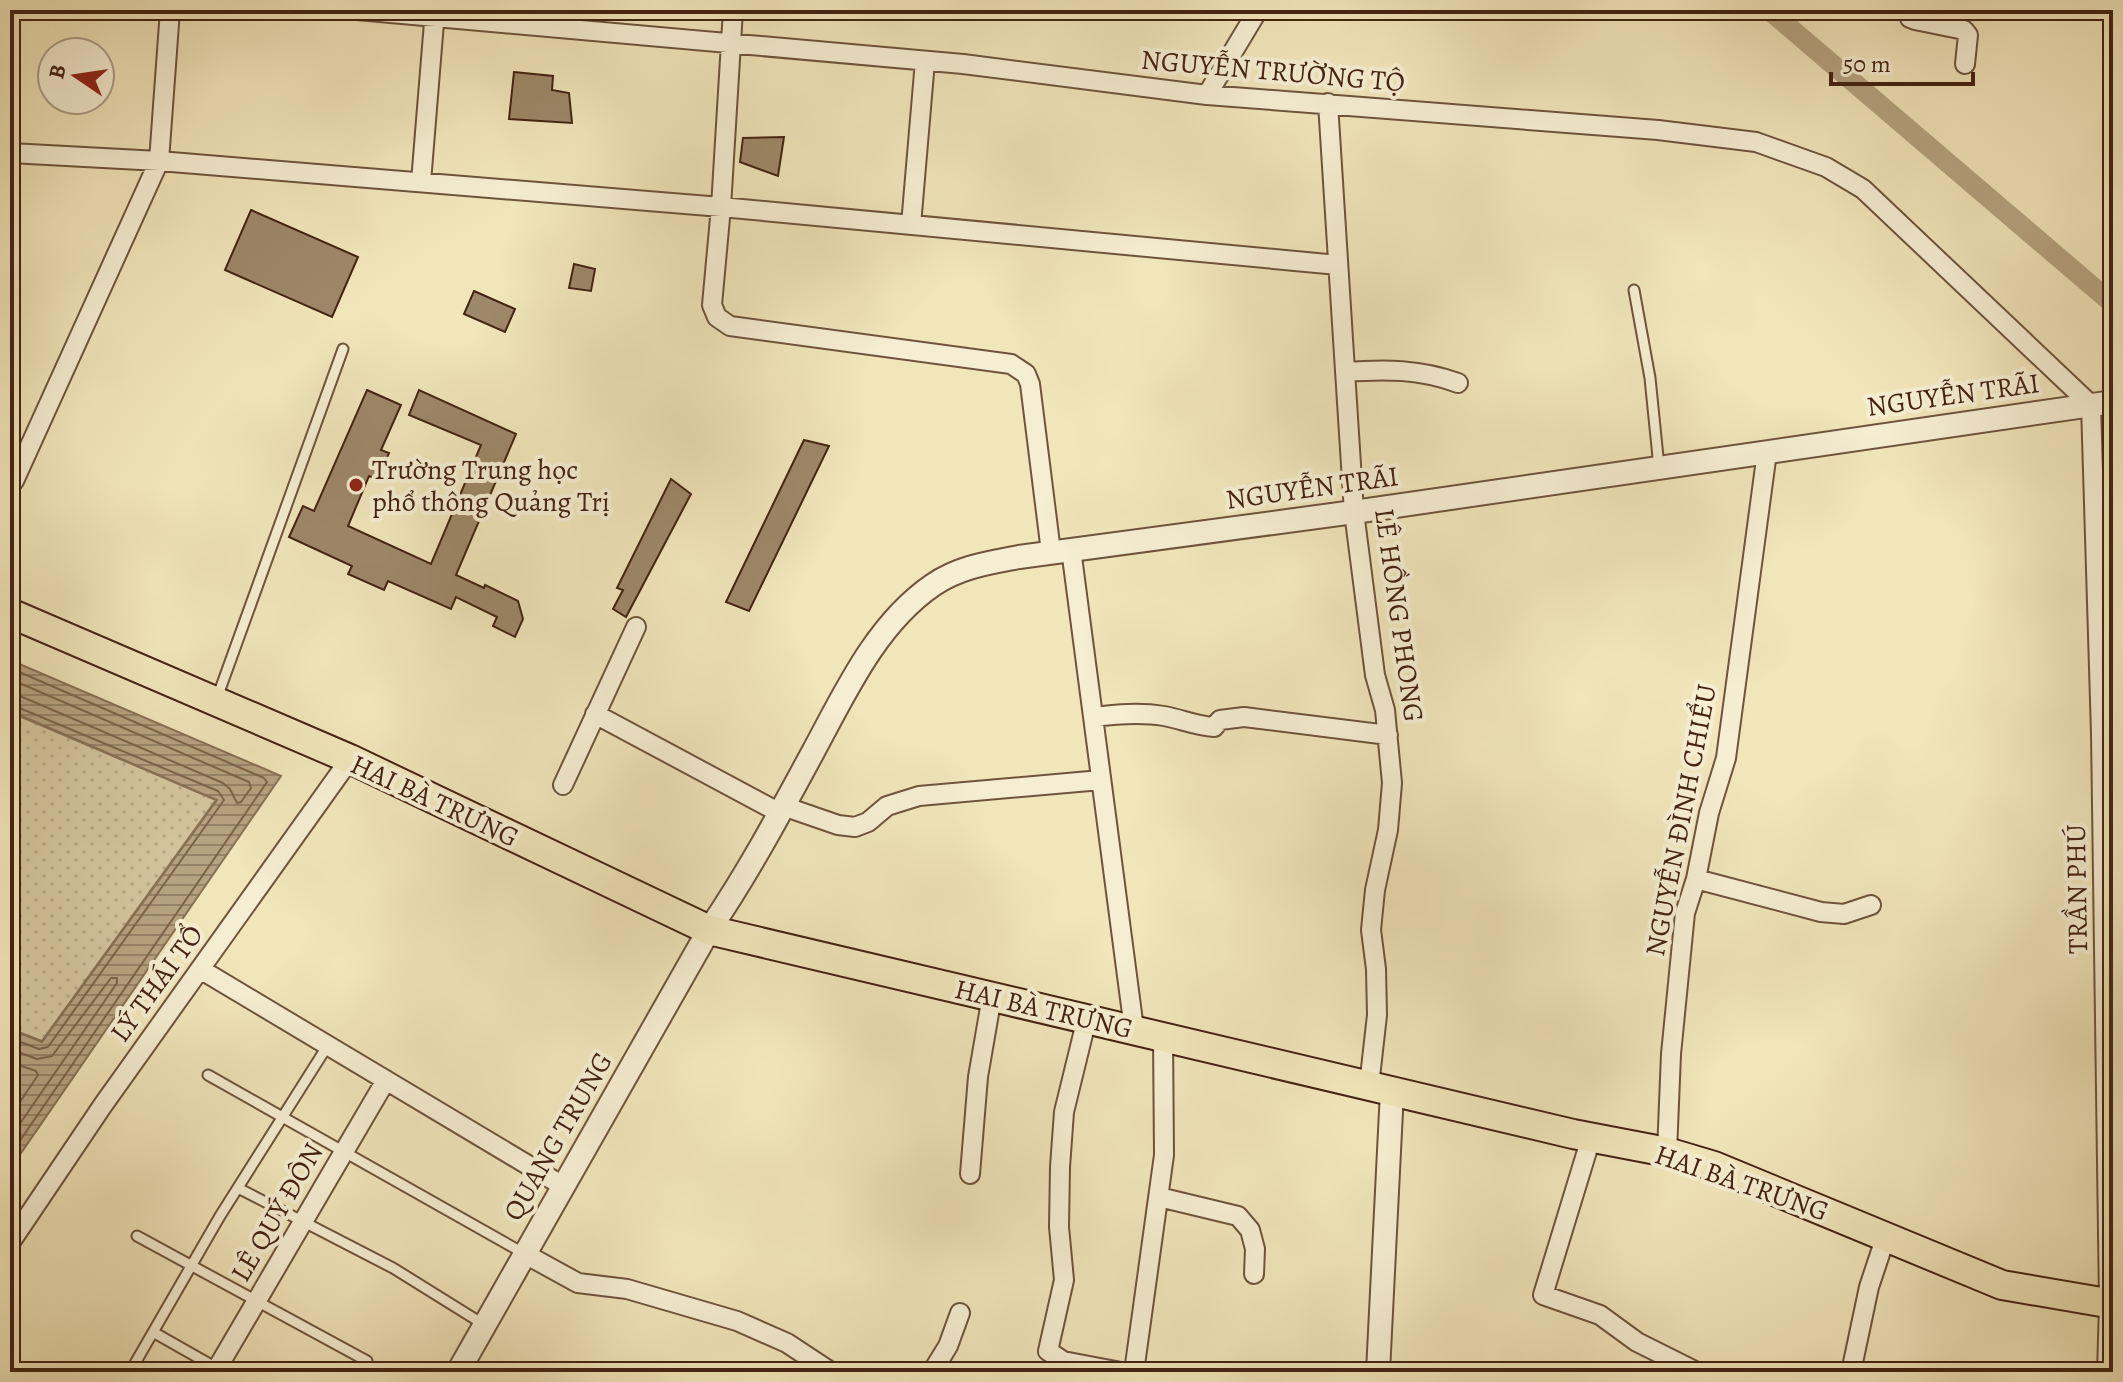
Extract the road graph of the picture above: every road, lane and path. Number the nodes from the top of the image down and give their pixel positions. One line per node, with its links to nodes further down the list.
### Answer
1 (170, 10): 13 (street)
2 (357, 10): 6 (street, NGUYỄN TRƯỜNG TỘ)
3 (733, 10): 7 (street)
4 (1258, 10): 10 (street)
5 (1910, 10): 9 (street)
6 (434, 14): 7 (street, NGUYỄN TRƯỜNG TỘ); 14 (street)
7 (730, 43): 8 (street, NGUYỄN TRƯỜNG TỘ); 15 (street)
8 (925, 61): 10 (street, NGUYỄN TRƯỜNG TỘ); 16 (street)
9 (1965, 64)
10 (1207, 95): 11 (street, NGUYỄN TRƯỜNG TỘ)
11 (1328, 103): 17 (street, LÊ HỒNG PHONG); 22 (street, NGUYỄN TRƯỜNG TỘ)
12 (10, 153): 13 (street)
13 (159, 161): 14 (street); 25 (street)
14 (421, 182): 15 (street)
15 (721, 207): 16 (street); 27 (street)
16 (911, 225): 17 (street)
17 (1338, 265): 20 (street, LÊ HỒNG PHONG)
18 (1634, 290): 24 (lane)
19 (343, 349): 30 (lane)
20 (1345, 372): 21 (street); 26 (street, LÊ HỒNG PHONG)
21 (1458, 383)
22 (2102, 403): 23 (street, NGUYỄN TRÃI); 66 (street, TRẦN PHÚ)
23 (1767, 452): 24 (street, NGUYỄN TRÃI); 38 (street, NGUYỄN ĐÌNH CHIỂU)
24 (1659, 467): 26 (street, NGUYỄN TRÃI)
25 (14, 481)
26 (1354, 512): 27 (street, NGUYỄN TRÃI); 33 (street, LÊ HỒNG PHONG)
27 (1061, 551): 32 (street); 37 (street, NGUYỄN TRÃI)
28 (10, 613): 30 (main road, HAI BÀ TRƯNG)
29 (636, 627): 31 (street)
30 (216, 701): 34 (main road, HAI BÀ TRƯNG)
31 (595, 714): 36 (street); 37 (street)
32 (1093, 717): 33 (street); 35 (street)
33 (1388, 735): 49 (street, LÊ HỒNG PHONG)
34 (350, 759): 40 (main road, HAI BÀ TRƯNG); 41 (street, LÝ THÁI TỔ)
35 (1101, 780): 37 (street); 44 (street)
36 (563, 785)
37 (782, 809): 40 (street, NGUYỄN TRÃI)
38 (1696, 879): 39 (street); 53 (street, NGUYỄN ĐÌNH CHIỂU)
39 (1871, 905)
40 (709, 930): 42 (main road, HAI BÀ TRƯNG); 55 (street, QUANG TRUNG)
41 (200, 969): 46 (street); 61 (street, LÝ THÁI TỔ)
42 (992, 996): 43 (main road, HAI BÀ TRƯNG); 54 (street)
43 (1087, 1018): 44 (main road, HAI BÀ TRƯNG); 76 (street)
44 (1134, 1029): 45 (main road, HAI BÀ TRƯNG)
45 (1163, 1037): 49 (main road, HAI BÀ TRƯNG); 57 (street)
46 (328, 1045): 48 (street); 50 (lane)
47 (208, 1075): 50 (lane)
48 (386, 1080): 52 (street, LÊ QUÝ ĐÔN); 55 (street)
49 (1380, 1088): 51 (main road, HAI BÀ TRƯNG); 78 (street, LÊ HỒNG PHONG)
50 (282, 1119): 52 (lane); 56 (lane)
51 (1591, 1138): 53 (main road, HAI BÀ TRƯNG); 79 (street)
52 (343, 1152): 58 (street, LÊ QUÝ ĐÔN); 62 (lane)
53 (1667, 1152): 60 (main road, HAI BÀ TRƯNG)
54 (970, 1174)
55 (563, 1186): 62 (street, QUANG TRUNG)
56 (238, 1188): 58 (lane); 63 (lane)
57 (1159, 1197): 64 (street); 77 (street)
58 (302, 1222): 65 (street, LÊ QUÝ ĐÔN); 68 (lane)
59 (137, 1236): 63 (lane)
60 (1886, 1236): 66 (main road, HAI BÀ TRƯNG); 80 (street)
61 (10, 1243)
62 (525, 1254): 68 (street, QUANG TRUNG); 74 (street)
63 (191, 1265): 65 (lane); 69 (lane)
64 (1254, 1274)
65 (257, 1300): 70 (lane); 71 (street, LÊ QUÝ ĐÔN)
66 (2111, 1304): 81 (street, TRẦN PHÚ)
67 (960, 1313): 75 (street)
68 (484, 1325): 73 (street, QUANG TRUNG)
69 (153, 1332): 71 (lane); 72 (lane)
70 (367, 1361)
71 (218, 1371)
72 (130, 1372)
73 (458, 1372)
74 (831, 1372)
75 (932, 1372)
76 (1121, 1372)
77 (1134, 1372)
78 (1378, 1372)
79 (1697, 1372)
80 (1851, 1372)
81 (2107, 1372)

